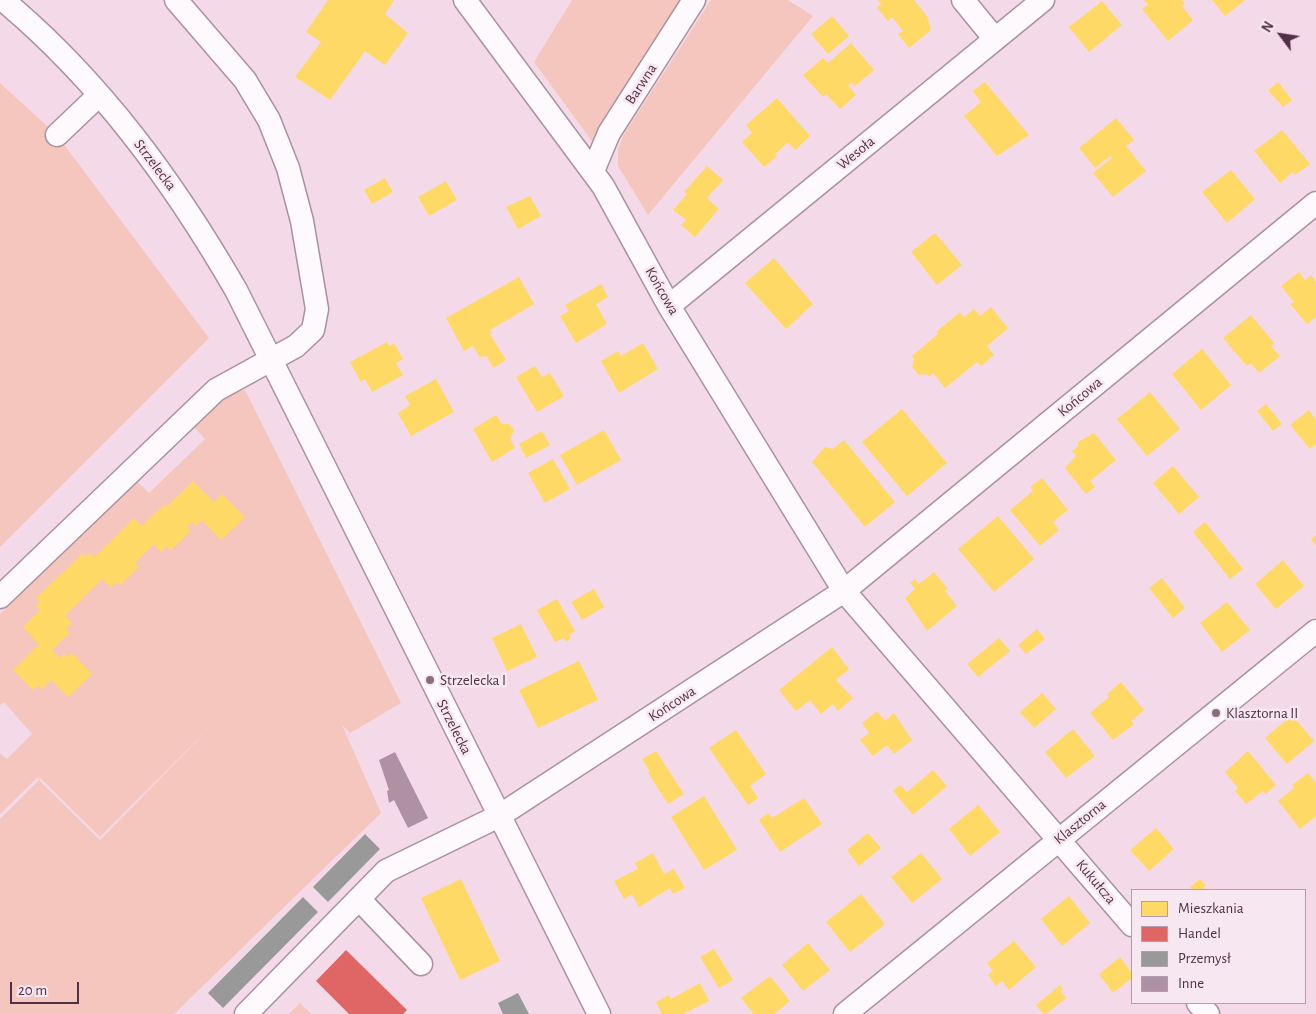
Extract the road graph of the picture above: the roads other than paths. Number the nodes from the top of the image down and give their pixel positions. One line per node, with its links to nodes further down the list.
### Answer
1 (2, 0): 8 (street, Strzelecka)
2 (176, 0): 13 (street)
3 (466, 0): 10 (street, Końcowa)
4 (694, 0): 10 (street, Barwna)
5 (963, 0): 7 (street)
6 (1043, 0): 7 (street, Wesoła)
7 (994, 39): 12 (street, Wesoła)
8 (99, 95): 9 (street); 13 (street, Strzelecka)
9 (57, 135)
10 (593, 171): 12 (street, Końcowa)
11 (1316, 203): 14 (street, Końcowa)
12 (669, 306): 14 (street, Końcowa)
13 (270, 359): 15 (street); 17 (street, Strzelecka)
14 (844, 591): 17 (street, Końcowa); 18 (street, Kukułcza)
15 (0, 596)
16 (1316, 631): 18 (street, Klasztorna)
17 (499, 816): 19 (street, Końcowa); 24 (street, Strzelecka)
18 (1059, 839): 20 (street, Kukułcza); 25 (street, Klasztorna)
19 (360, 899): 21 (street); 23 (street, Końcowa)
20 (1131, 924)
21 (421, 964)
22 (1199, 1004): 26 (street)
23 (246, 1014)
24 (599, 1014)
25 (845, 1014)
26 (1208, 1014)

